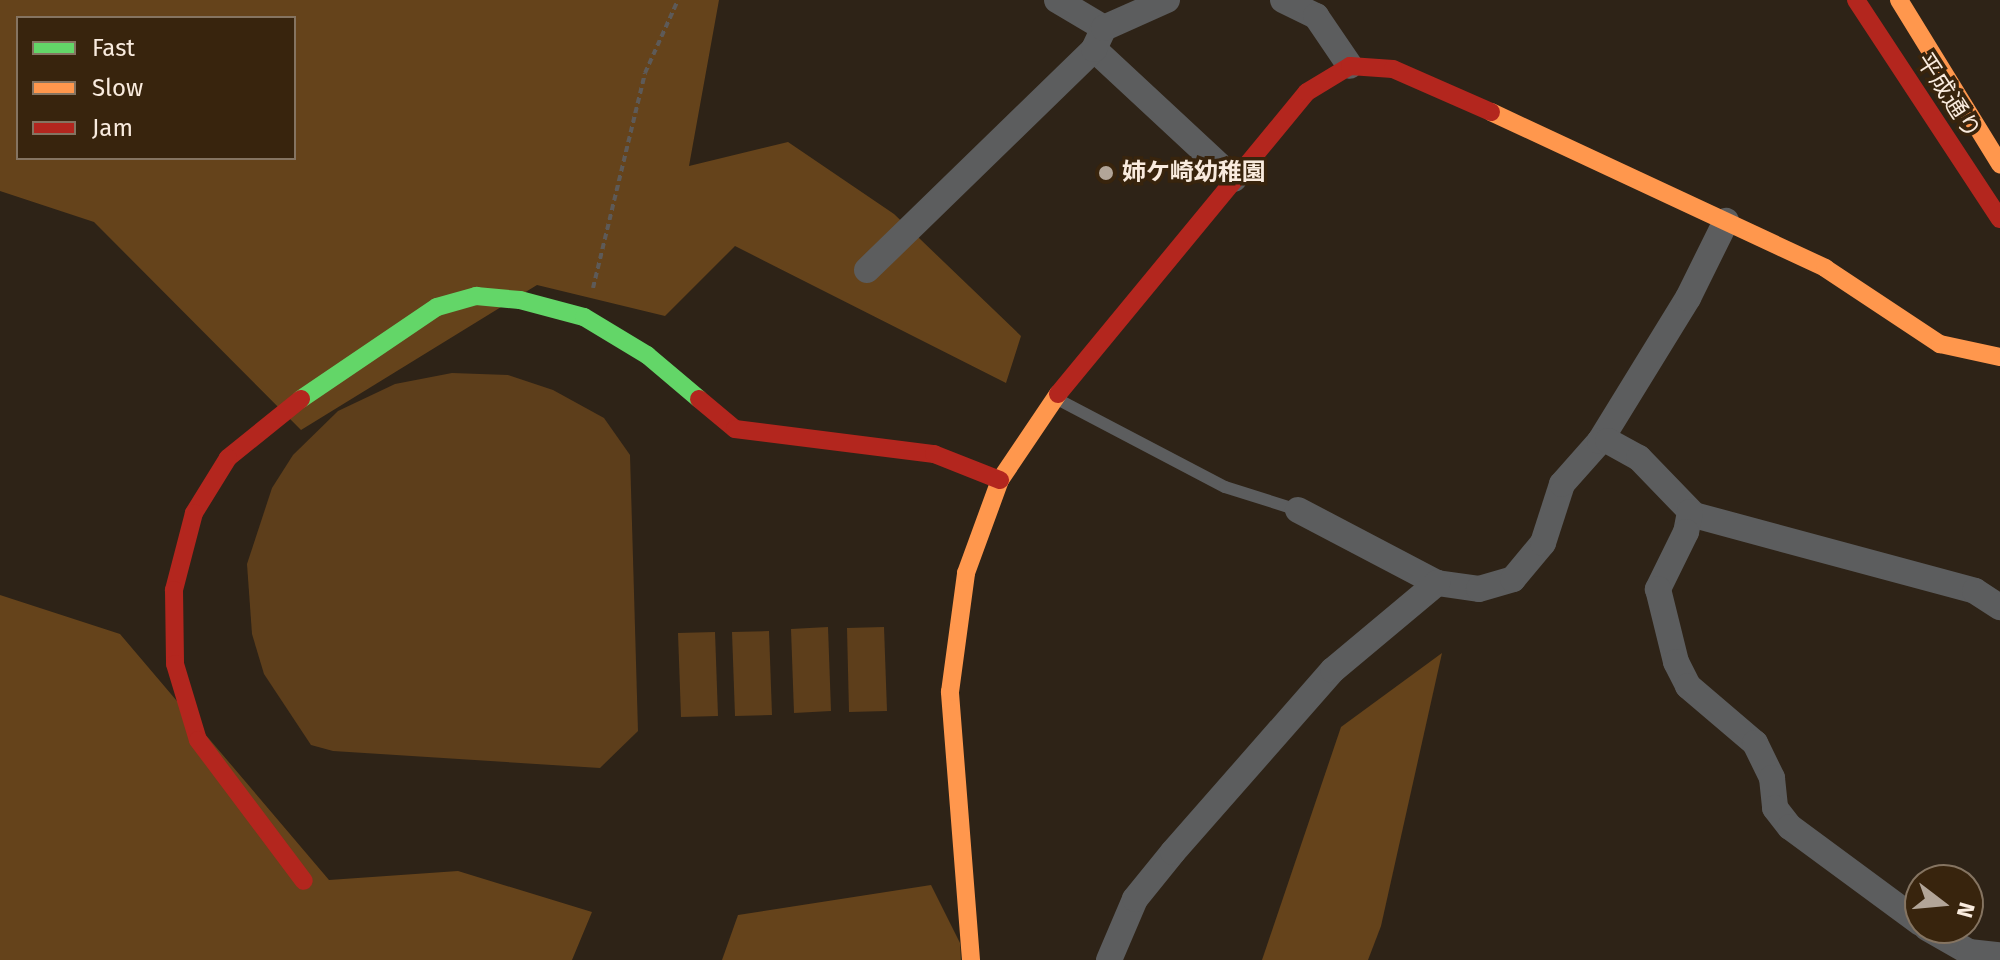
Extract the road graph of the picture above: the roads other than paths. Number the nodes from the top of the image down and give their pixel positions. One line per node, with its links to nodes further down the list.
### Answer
1 (1167, 0): 6 (street)
2 (1283, 0): 7 (street)
3 (1856, 0): 10 (street, 平成通り)
4 (1899, 0): 8 (street, 平成通り)
5 (1068, 3): 6 (street)
6 (1099, 38): 9 (street); 12 (street)
7 (1350, 66): 9 (street); 11 (street)
8 (2000, 164)
9 (1234, 179): 14 (street)
10 (2000, 219)
11 (1726, 221): 13 (street); 15 (street)
12 (867, 270)
13 (2000, 357)
14 (1055, 398): 16 (street); 17 (lane)
15 (1600, 441): 18 (street); 19 (street)
16 (1000, 480): 21 (street); 25 (street)
17 (1298, 510): 19 (street)
18 (1690, 512): 20 (street); 22 (street)
19 (1437, 583): 26 (street)
20 (2000, 607)
21 (304, 881)
22 (1904, 911)
23 (1955, 944): 24 (street)
24 (2000, 955)
25 (971, 960)
26 (1109, 960)

